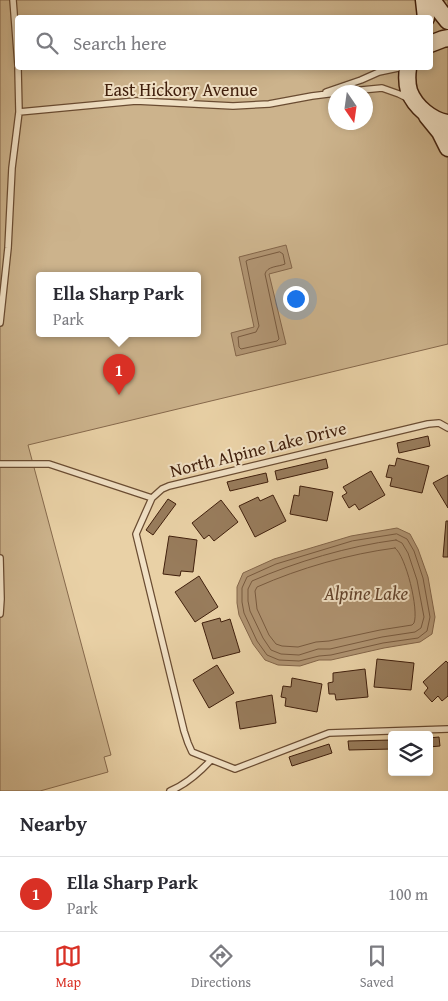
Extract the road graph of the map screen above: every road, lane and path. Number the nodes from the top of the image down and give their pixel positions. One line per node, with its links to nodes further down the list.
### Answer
1 (13, 0): 6 (lane)
2 (424, 0): 4 (street)
3 (432, 0): 5 (street)
4 (426, 15)
5 (448, 21)
6 (15, 27)
7 (448, 38): 8 (street)
8 (433, 43)
9 (18, 70): 16 (lane)
10 (388, 70): 14 (lane, East Hickory Avenue)
11 (408, 70): 15 (street)
12 (373, 89): 15 (lane)
13 (328, 94): 14 (lane, East Hickory Avenue)
14 (312, 96): 16 (lane, East Hickory Avenue)
15 (419, 107): 17 (street); 18 (street)
16 (18, 112): 19 (lane)
17 (448, 123)
18 (448, 148)
19 (1, 307): 20 (lane)
20 (0, 323)
21 (448, 428): 23 (lane, North Alpine Lake Drive)
22 (0, 464): 23 (lane)
23 (152, 498): 27 (lane)
24 (0, 558): 25 (lane)
25 (0, 614)
26 (448, 729): 27 (lane)
27 (211, 760): 28 (lane)
28 (170, 791)

